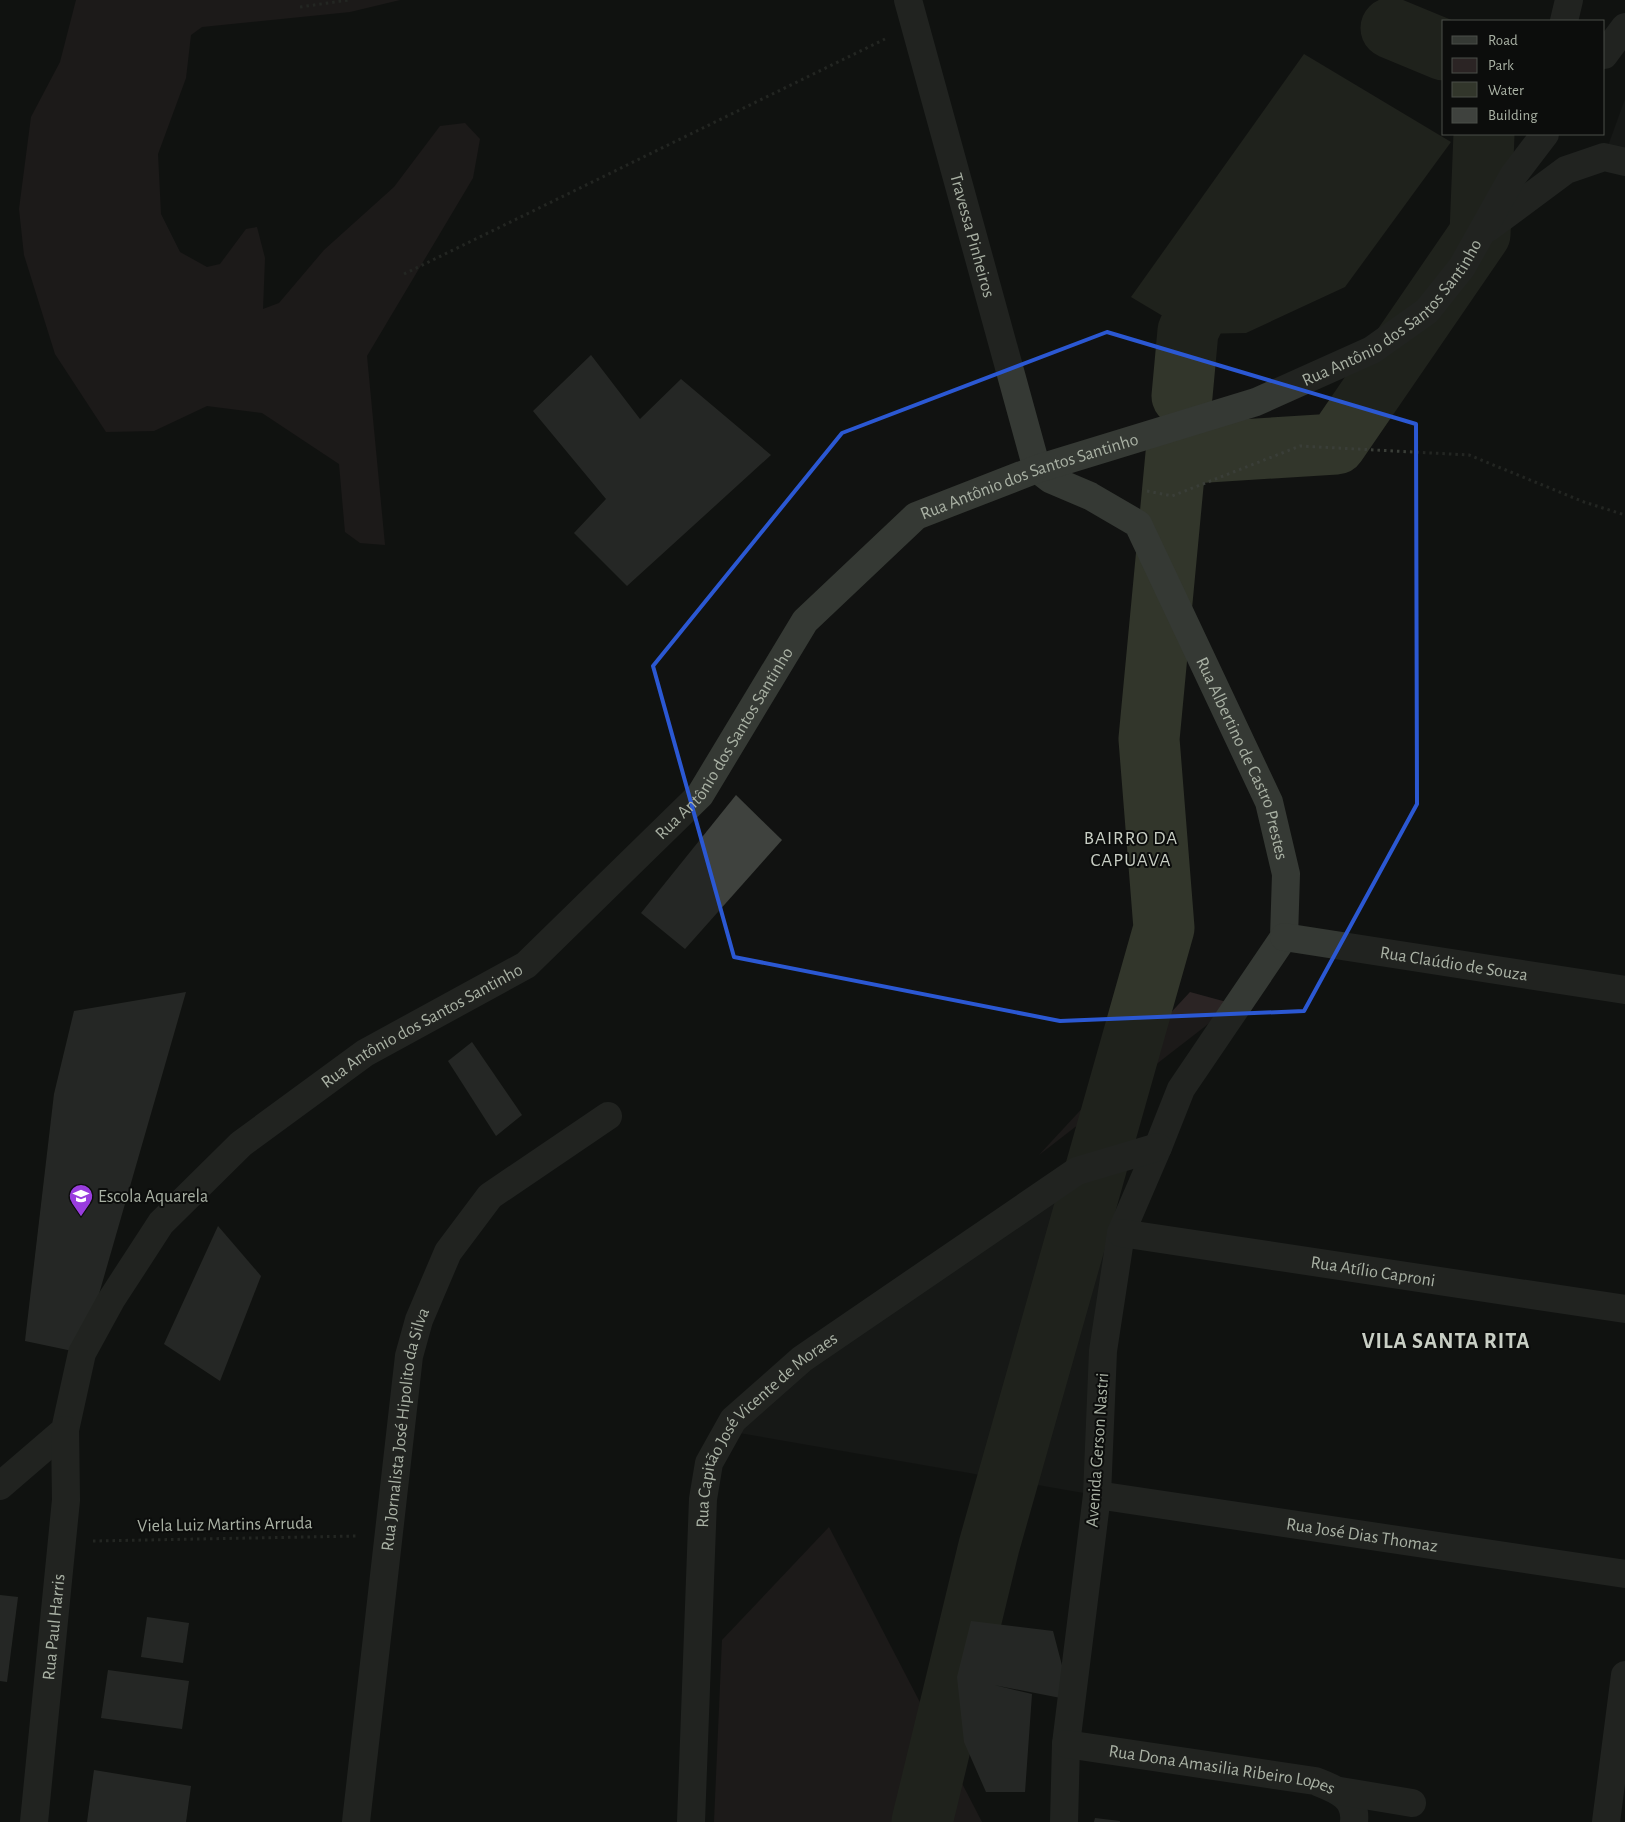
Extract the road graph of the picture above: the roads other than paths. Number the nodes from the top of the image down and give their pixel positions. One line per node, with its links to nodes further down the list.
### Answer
1 (1569, 0): 3 (street)
2 (912, 12): 11 (street, Travessa Pinheiros)
3 (1564, 20)
4 (1625, 27): 5 (street)
5 (1605, 55)
6 (1527, 135): 9 (street)
7 (1544, 135): 9 (street, Rua Antônio dos Santos Santinho)
8 (1625, 162): 10 (street)
9 (1513, 176): 10 (street, Rua Antônio dos Santos Santinho)
10 (1480, 234): 11 (street, Rua Antônio dos Santos Santinho)
11 (1037, 469): 12 (street, Rua Albertino de Castro Prestes); 18 (street, Rua Antônio dos Santos Santinho)
12 (1284, 937): 13 (street, Rua Claúdio de Souza); 15 (street, Avenida Gerson Nastri)
13 (1625, 990)
14 (608, 1116): 27 (street, Rua Jornalista José Hipolito da Silva)
15 (1158, 1147): 16 (street, Avenida Gerson Nastri); 28 (street, Rua Capitão José Vicente de Moraes)
16 (1121, 1233): 17 (street, Rua Atílio Caproni); 20 (street, Avenida Gerson Nastri)
17 (1625, 1309)
18 (65, 1430): 19 (street); 26 (street, Rua Paul Harris)
19 (0, 1486)
20 (1097, 1495): 21 (street, Rua José Dias Thomaz); 23 (street, Avenida Gerson Nastri)
21 (1625, 1574)
22 (1624, 1689): 31 (street)
23 (1066, 1744): 24 (street, Rua Dona Amasilia Ribeiro Lopes); 29 (street, Avenida Gerson Nastri)
24 (1340, 1791): 25 (street); 30 (street, Rua Dona Amasilia Ribeiro Lopes)
25 (1412, 1803)
26 (34, 1822)
27 (356, 1822)
28 (691, 1822)
29 (1064, 1822)
30 (1354, 1822)
31 (1606, 1822)

